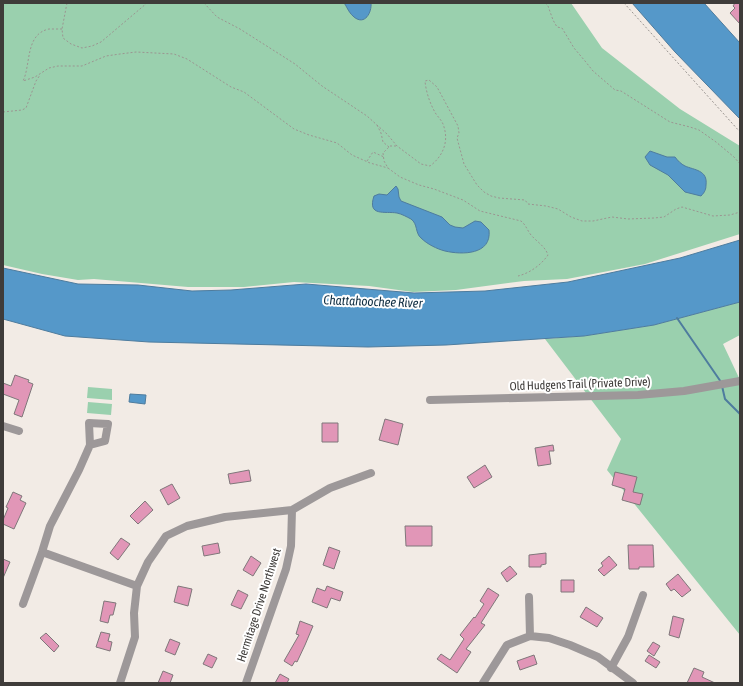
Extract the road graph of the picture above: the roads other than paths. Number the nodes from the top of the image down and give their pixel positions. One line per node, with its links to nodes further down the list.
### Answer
1 (740, 381): 2 (street, Old Hudgens Trail (Private Drive))
2 (430, 400)
3 (3, 426): 4 (street)
4 (19, 431)
5 (90, 445): 8 (street)
6 (371, 473): 7 (street)
7 (292, 510): 9 (street); 16 (street, Hermitage Drive Northwest)
8 (42, 552): 9 (street); 12 (street)
9 (137, 586): 15 (street)
10 (643, 595): 14 (street)
11 (529, 597): 13 (street)
12 (24, 604)
13 (530, 636): 14 (street); 17 (street)
14 (611, 668): 18 (street)
15 (120, 683)
16 (246, 683)
17 (483, 683)
18 (633, 683)

